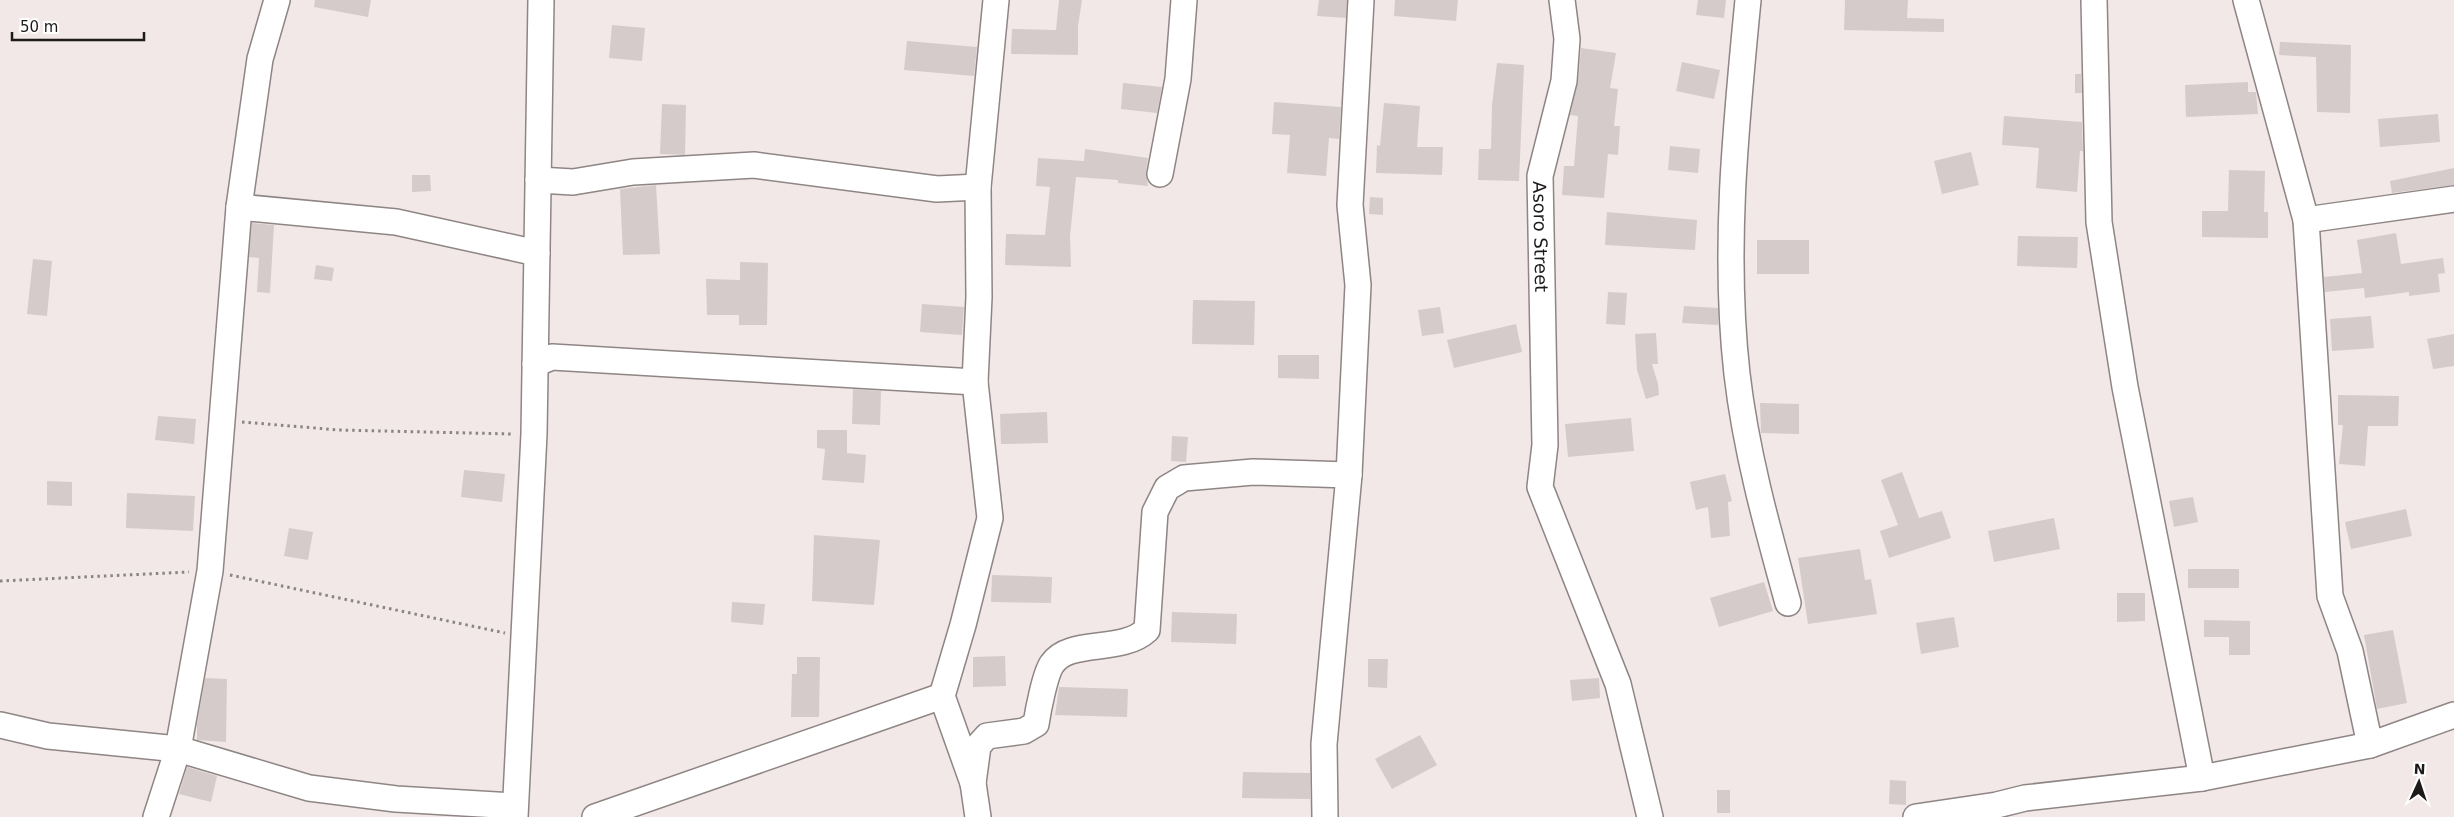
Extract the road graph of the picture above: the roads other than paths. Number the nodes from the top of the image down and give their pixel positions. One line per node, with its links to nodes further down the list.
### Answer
1 (277, 0): 14 (street)
2 (541, 0): 11 (street)
3 (996, 0): 12 (street)
4 (1184, 0): 10 (street)
5 (1361, 0): 19 (street)
6 (1562, 0): 34 (street, Asoro Street)
7 (1748, 0): 20 (street)
8 (2094, 0): 26 (street)
9 (2246, 0): 15 (street)
10 (1160, 174)
11 (538, 180): 12 (street); 16 (street)
12 (978, 186): 18 (street)
13 (2454, 198): 15 (street)
14 (239, 207): 16 (street); 25 (street)
15 (2306, 220): 24 (street)
16 (536, 253): 17 (street)
17 (535, 364): 18 (street); 29 (street)
18 (975, 382): 21 (street)
19 (1349, 475): 27 (street); 33 (street)
20 (1788, 603)
21 (942, 696): 27 (street); 31 (street)
22 (2454, 715): 24 (street)
23 (0, 725): 25 (street)
24 (2370, 745): 26 (street)
25 (178, 749): 29 (street); 30 (street)
26 (2202, 778): 28 (street)
27 (973, 783): 32 (street)
28 (2026, 808): 35 (street)
29 (515, 811)
30 (156, 817)
31 (595, 817)
32 (978, 817)
33 (1325, 817)
34 (1650, 817)
35 (1916, 817)

